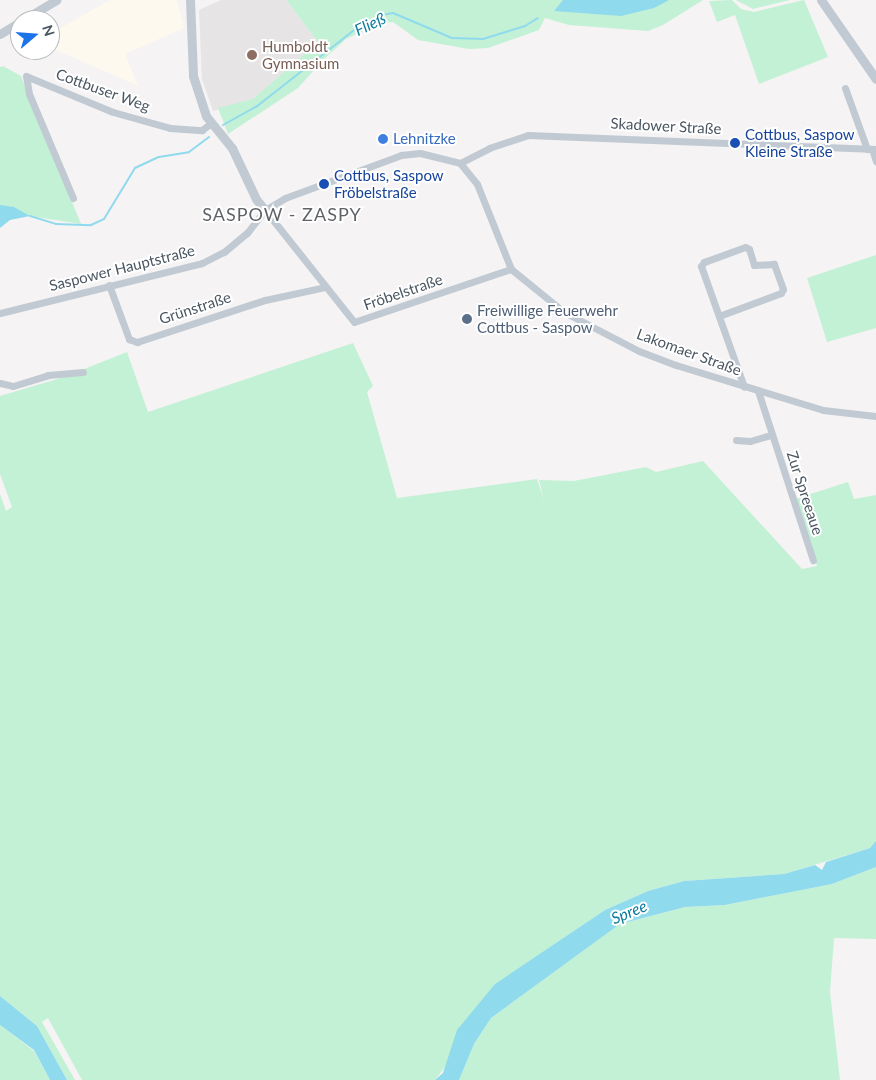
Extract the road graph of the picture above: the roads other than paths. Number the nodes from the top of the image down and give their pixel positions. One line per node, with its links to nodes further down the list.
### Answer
1 (56, 0): 4 (street)
2 (190, 0): 7 (street)
3 (821, 0): 5 (street)
4 (40, 10)
5 (876, 79)
6 (845, 88): 8 (street)
7 (211, 123): 11 (street, Cottbuser Weg); 12 (street)
8 (871, 149): 9 (street); 10 (street, Skadower Straße)
9 (876, 161)
10 (460, 163): 12 (street, Saspower Hauptstraße); 13 (street, Lakomaer Straße)
11 (73, 198)
12 (265, 210): 14 (street, Saspower Hauptstraße); 15 (street, Fröbelstraße)
13 (511, 269): 15 (street, Fröbelstraße); 20 (street, Lakomaer Straße)
14 (109, 285): 15 (street, Grünstraße); 16 (street, Saspower Hauptstraße)
15 (325, 287)
16 (0, 313)
17 (719, 316): 17 (street); 20 (street)
18 (83, 372): 19 (street)
19 (0, 383)
20 (744, 386): 21 (street, Lakomaer Straße)
21 (758, 391): 22 (street, Lakomaer Straße); 23 (street, Zur Spreeaue)
22 (876, 416)
23 (771, 434): 24 (street); 25 (street, Zur Spreeaue)
24 (736, 440)
25 (813, 560)

